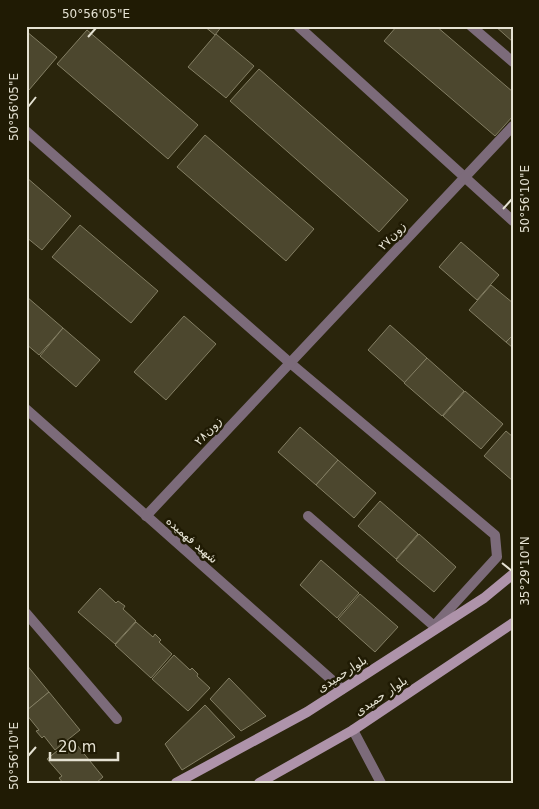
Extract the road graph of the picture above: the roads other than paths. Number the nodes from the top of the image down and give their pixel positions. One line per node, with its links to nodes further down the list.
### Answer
1 (298, 26): 6 (street)
2 (471, 26): 3 (street)
3 (513, 62)
4 (513, 126): 6 (street, زون۲۷)
5 (26, 131): 8 (street)
6 (463, 178): 7 (street); 8 (street, زون۲۷)
7 (513, 220)
8 (289, 362): 10 (street, زون۲۸); 11 (street)
9 (26, 409): 10 (street, شهید فهمیده)
10 (146, 516): 15 (street, شهید فهمیده)
11 (308, 516)
12 (513, 574): 15 (street, بلوارحمیدی)
13 (26, 613): 16 (street)
14 (513, 623): 17 (street, بلوار حمیدی)
15 (342, 689): 18 (street, بلوارحمیدی)
16 (117, 719)
17 (353, 730): 19 (street, بلوار حمیدی); 20 (street)
18 (176, 783)
19 (259, 783)
20 (381, 783)

